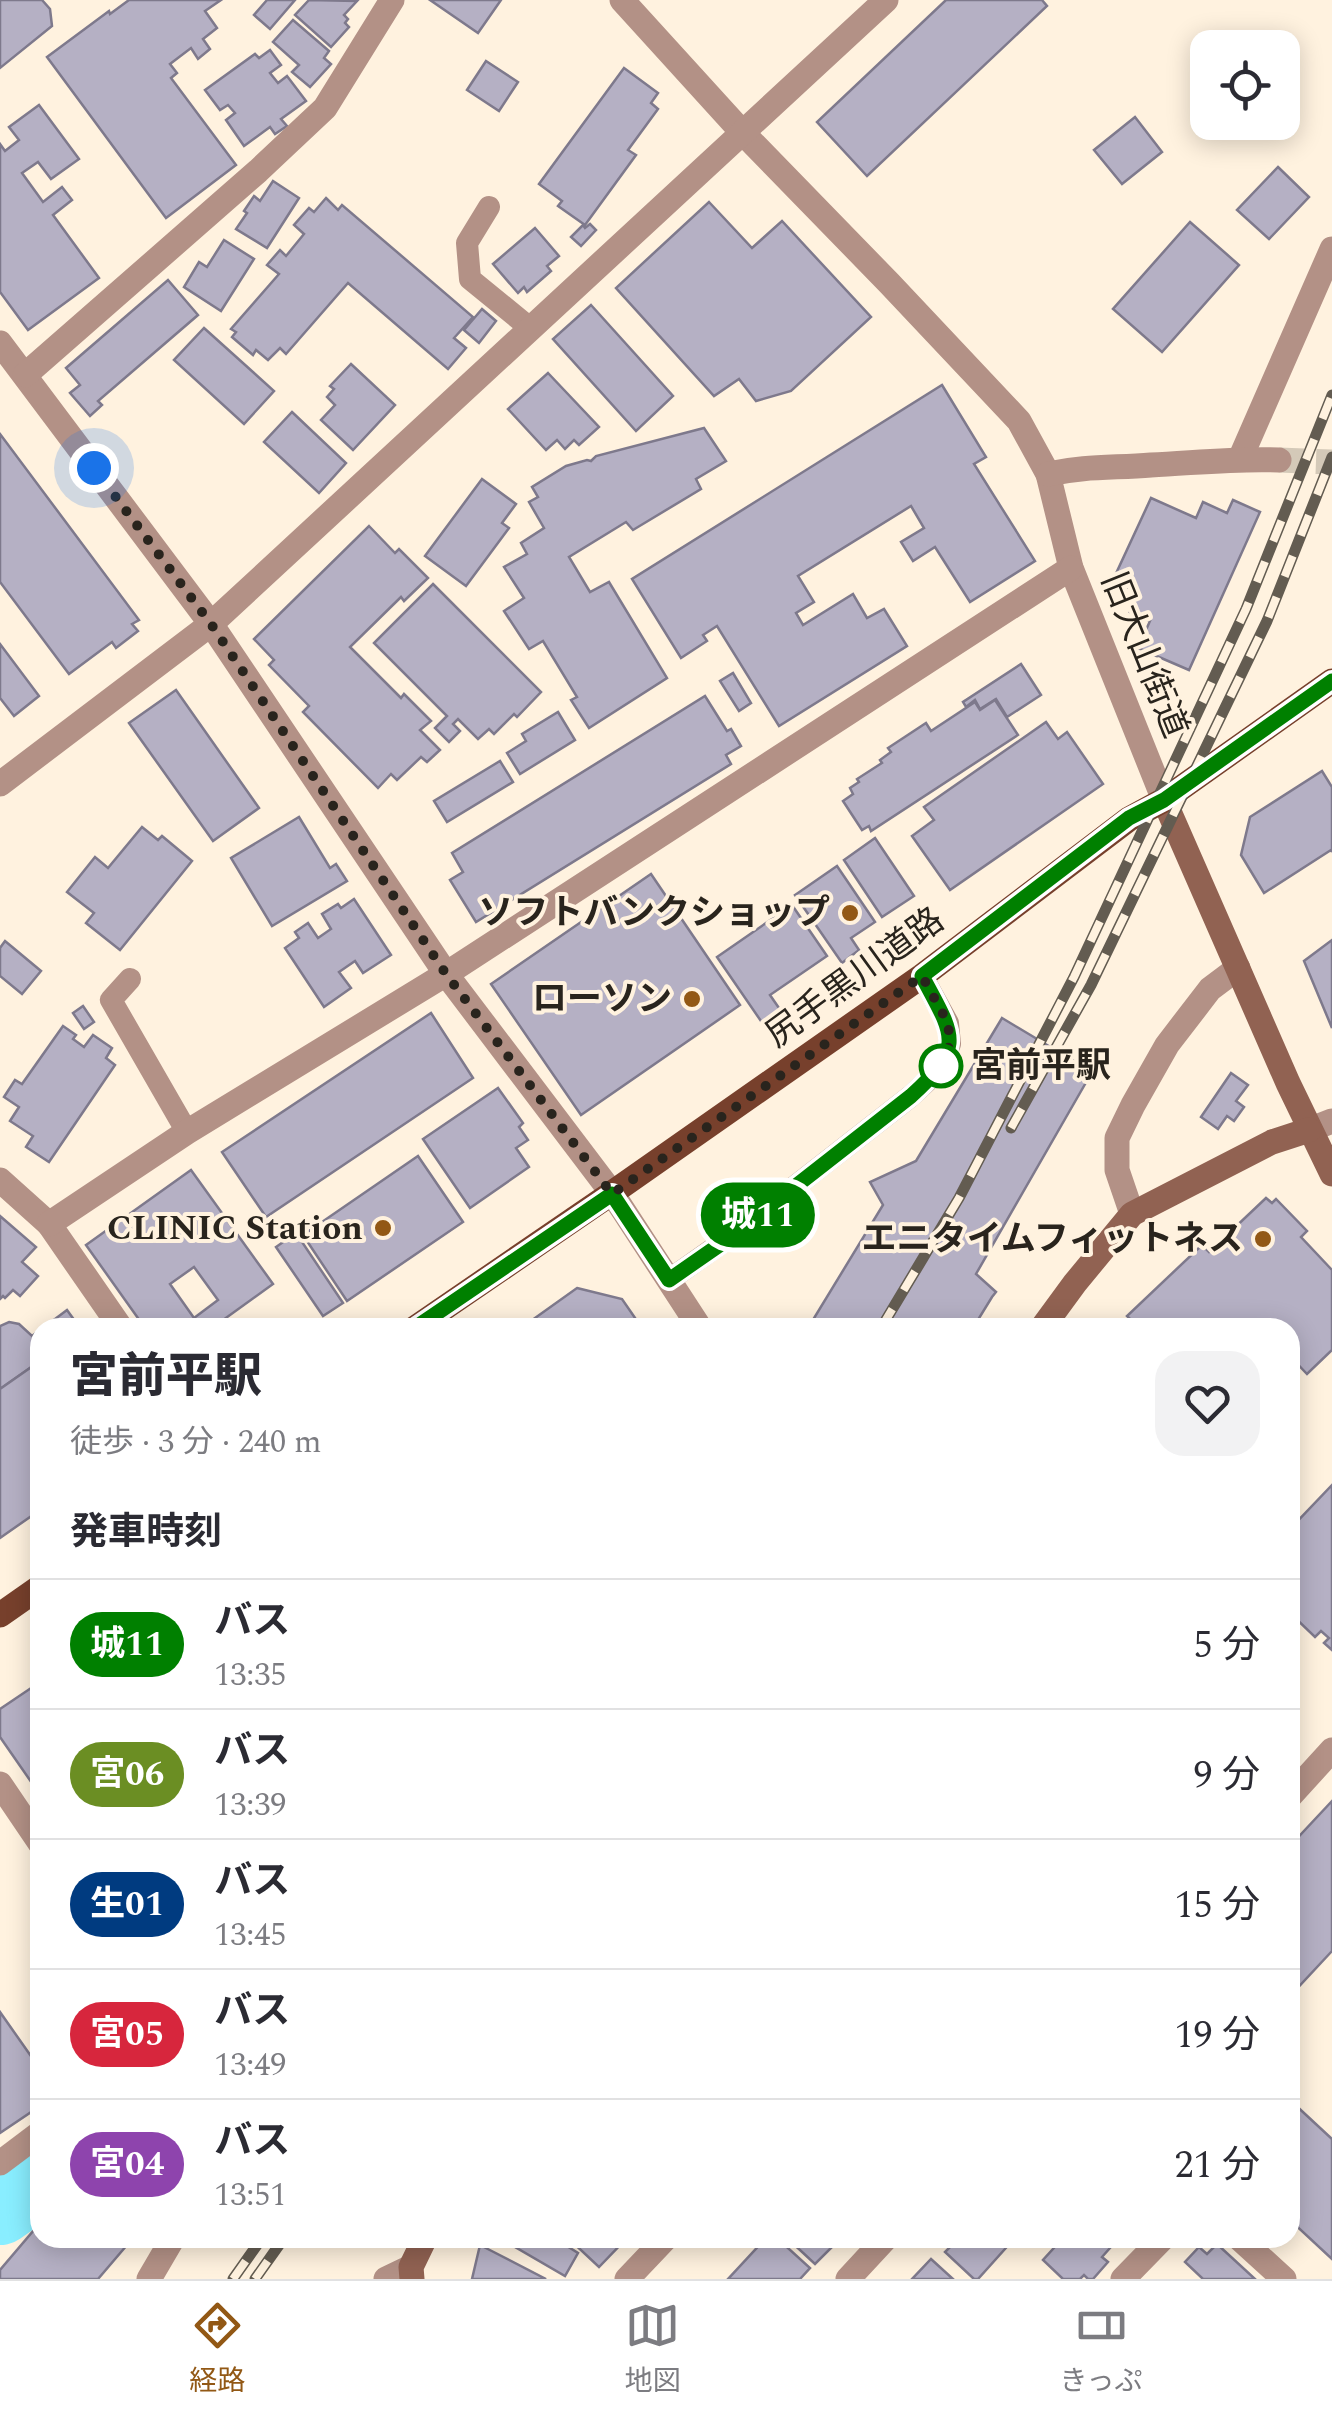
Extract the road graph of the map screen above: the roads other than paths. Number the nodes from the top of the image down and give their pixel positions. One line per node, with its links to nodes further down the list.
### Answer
1 (392, 0): 9 (street)
2 (622, 0): 4 (street, 旧大山街道)
3 (886, 0): 4 (street)
4 (742, 132): 7 (street); 12 (street, 旧大山街道)
5 (489, 207): 7 (lane)
6 (1332, 249): 10 (street)
7 (530, 328): 14 (street)
8 (0, 343): 9 (street)
9 (24, 374): 14 (street)
10 (1240, 458): 11 (street); 12 (street)
11 (1279, 460)
12 (1048, 474): 13 (street, 旧大山街道)
13 (1071, 568): 17 (street, 旧大山街道); 19 (street)
14 (211, 624): 16 (street); 19 (street)
15 (1332, 682): 17 (main road, 尻手黒川道路)
16 (0, 784)
17 (1164, 800): 18 (street, 旧大山街道); 20 (main road, 尻手黒川道路)
18 (1238, 968): 22 (street, 旧大山街道); 27 (street)
19 (446, 974): 23 (street); 26 (street)
20 (922, 976): 26 (main road, 尻手黒川道路); 29 (lane)
21 (130, 979): 23 (lane)
22 (1320, 1126): 24 (street, 旧大山街道); 27 (street)
23 (187, 1132): 28 (street)
24 (1332, 1174)
25 (0, 1180): 28 (street)
26 (612, 1194): 29 (street); 31 (main road, 尻手黒川道路)
27 (1132, 1214): 33 (street)
28 (49, 1224): 30 (street)
29 (669, 1280): 32 (street)
30 (114, 1318)
31 (431, 1318)
32 (694, 1318)
33 (1049, 1318)
34 (30, 1594): 35 (main road)
35 (0, 1615)
36 (1332, 1750): 38 (street)
37 (0, 1784): 39 (street)
38 (1300, 1785)
39 (30, 1828)
40 (30, 2140): 41 (street)
41 (0, 2163)
42 (167, 2248): 49 (street)
43 (421, 2248): 48 (street)
44 (656, 2248): 51 (street)
45 (877, 2248): 52 (street)
46 (1153, 2248): 53 (street)
47 (1250, 2248): 54 (street)
48 (412, 2273): 50 (street)
49 (150, 2279)
50 (386, 2279)
51 (627, 2279)
52 (848, 2279)
53 (1123, 2279)
54 (1284, 2279)

